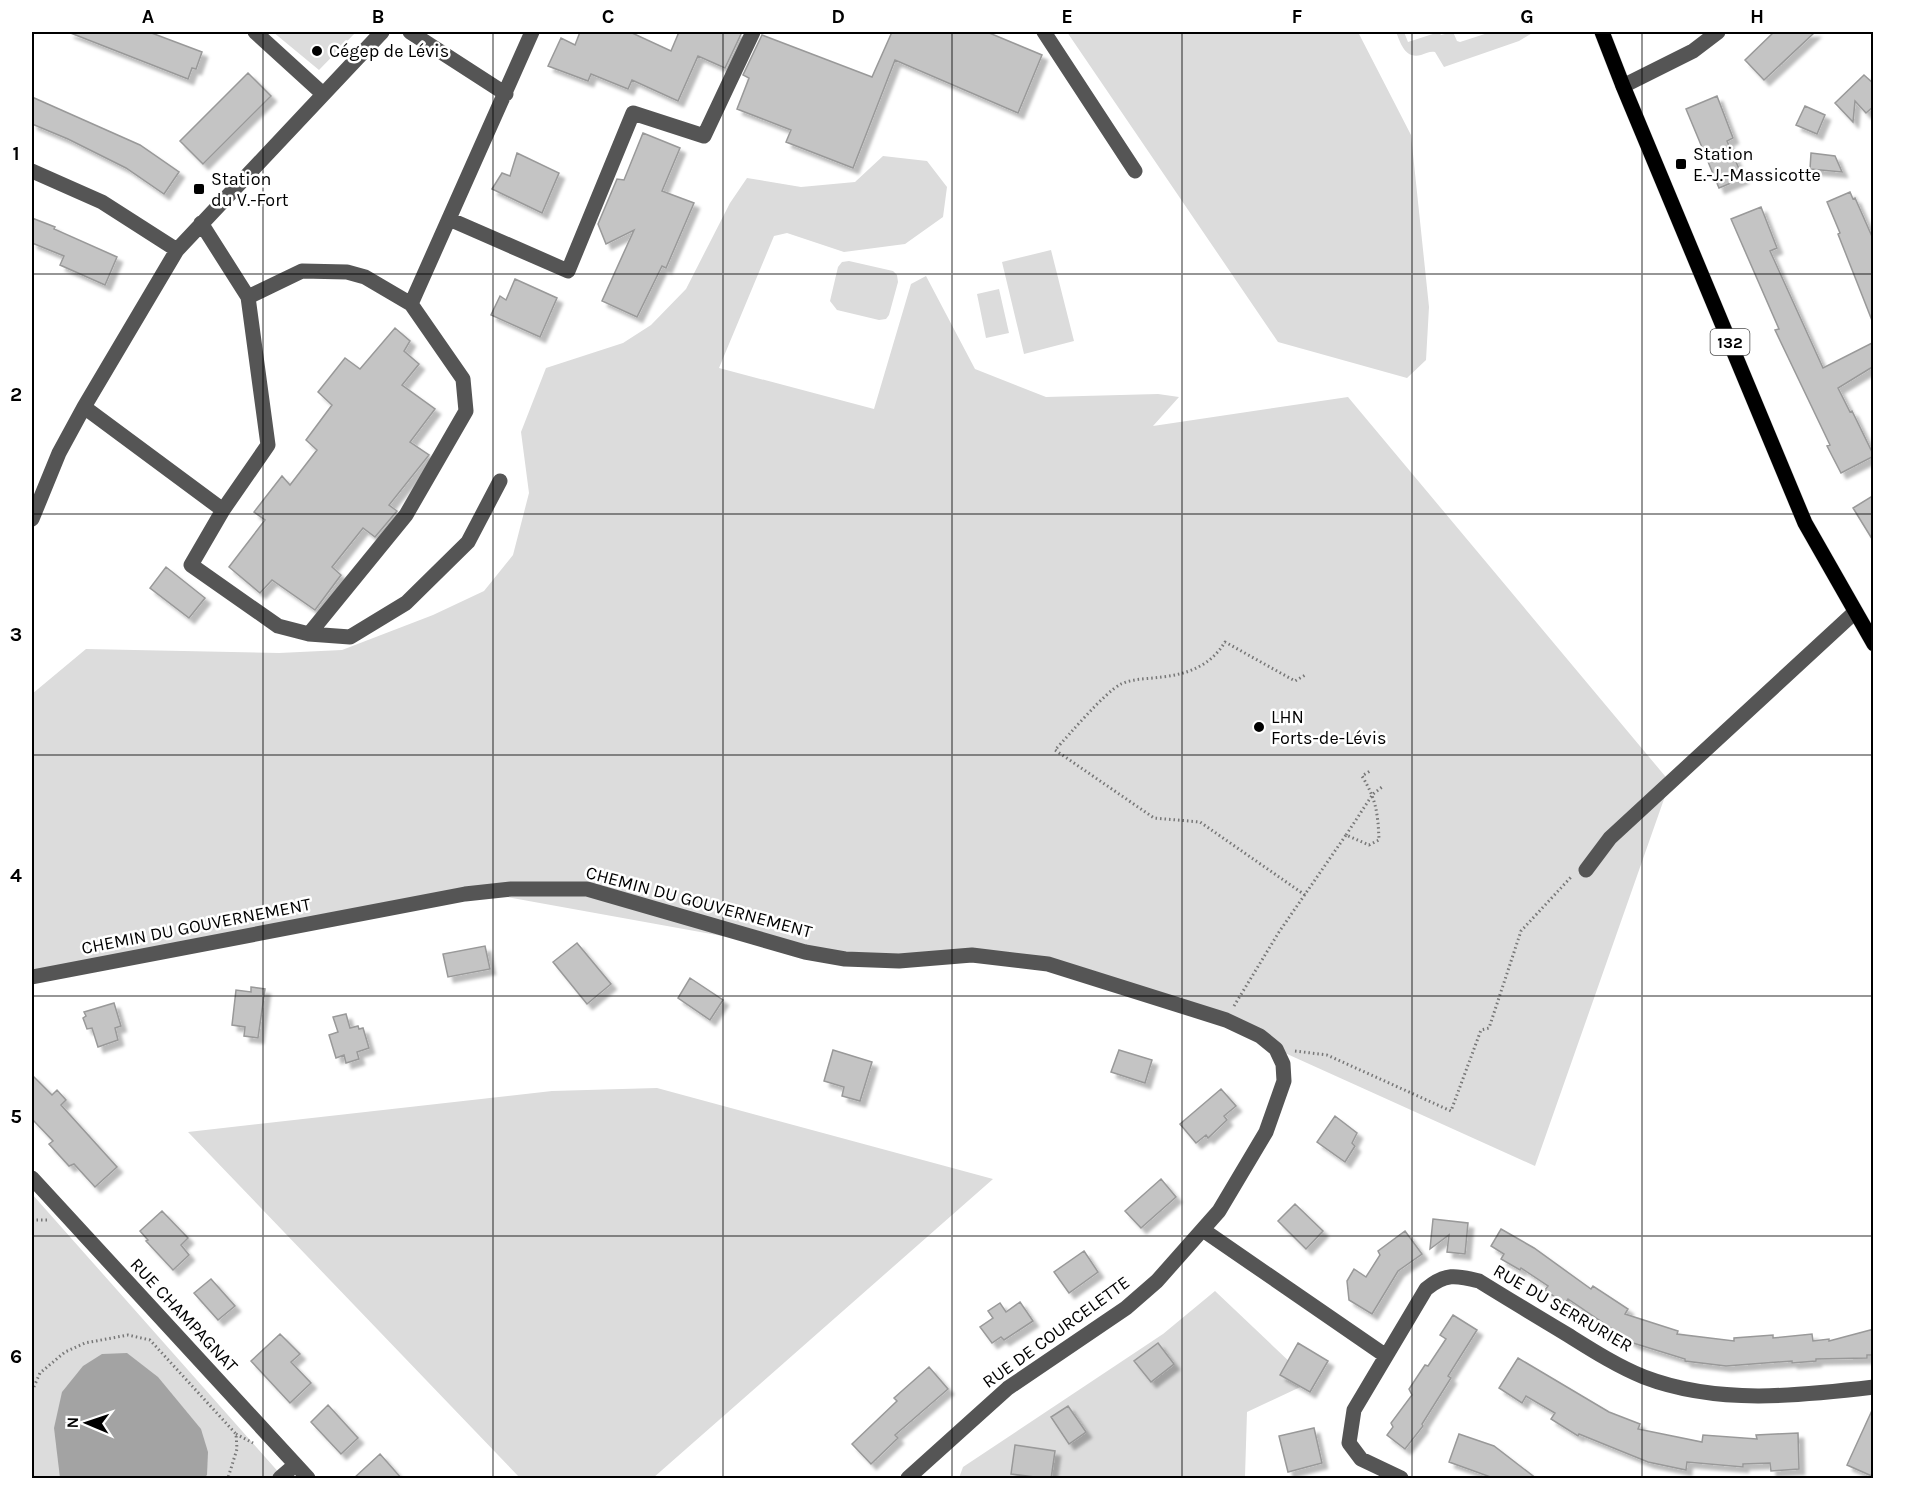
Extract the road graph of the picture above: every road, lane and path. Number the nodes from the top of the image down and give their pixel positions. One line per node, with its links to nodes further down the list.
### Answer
1 (255, 32): 10 (street)
2 (382, 32): 10 (street)
3 (410, 32): 11 (street)
4 (532, 32): 11 (street)
5 (753, 32): 14 (street)
6 (1044, 32): 13 (street)
7 (1602, 32): 9 (main road, 132)
8 (1718, 32): 9 (street)
9 (1623, 86): 25 (main road, 132)
10 (323, 94): 15 (street)
11 (506, 94): 14 (street)
12 (32, 171): 16 (street)
13 (1135, 171)
14 (449, 219): 18 (street)
15 (201, 223): 16 (street); 17 (street)
16 (177, 250): 19 (street)
17 (248, 297): 18 (street); 23 (street)
18 (411, 304): 26 (street)
19 (84, 407): 20 (street); 23 (street)
20 (60, 453): 22 (street); 24 (street)
21 (500, 481): 26 (street)
22 (32, 495)
23 (223, 510): 26 (street)
24 (32, 519)
25 (1855, 612): 27 (main road, 132); 33 (street)
26 (309, 634)
27 (1874, 644)
28 (1307, 674): 34 (path)
29 (1370, 771): 31 (path)
30 (1382, 788): 31 (path)
31 (1373, 794): 32 (path); 32 (path)
32 (1346, 835): 34 (path)
33 (1586, 870): 37 (path)
34 (1305, 895): 36 (path)
35 (32, 977): 36 (street, CHEMIN DU GOUVERNEMENT)
36 (1226, 1020): 37 (street, CHEMIN DU GOUVERNEMENT)
37 (1276, 1049): 39 (street, RUE DE COURCELETTE)
38 (32, 1178): 43 (street, RUE CHAMPAGNAT)
39 (1203, 1230): 40 (street); 47 (street, RUE DE COURCELETTE)
40 (1386, 1356): 41 (street, RUE DU SERRURIER); 48 (street, RUE DU SERRURIER)
41 (1874, 1387)
42 (32, 1391): 44 (path)
43 (295, 1465): 45 (street); 46 (street, RUE CHAMPAGNAT)
44 (228, 1479)
45 (280, 1479)
46 (308, 1479)
47 (908, 1479)
48 (1401, 1479)

